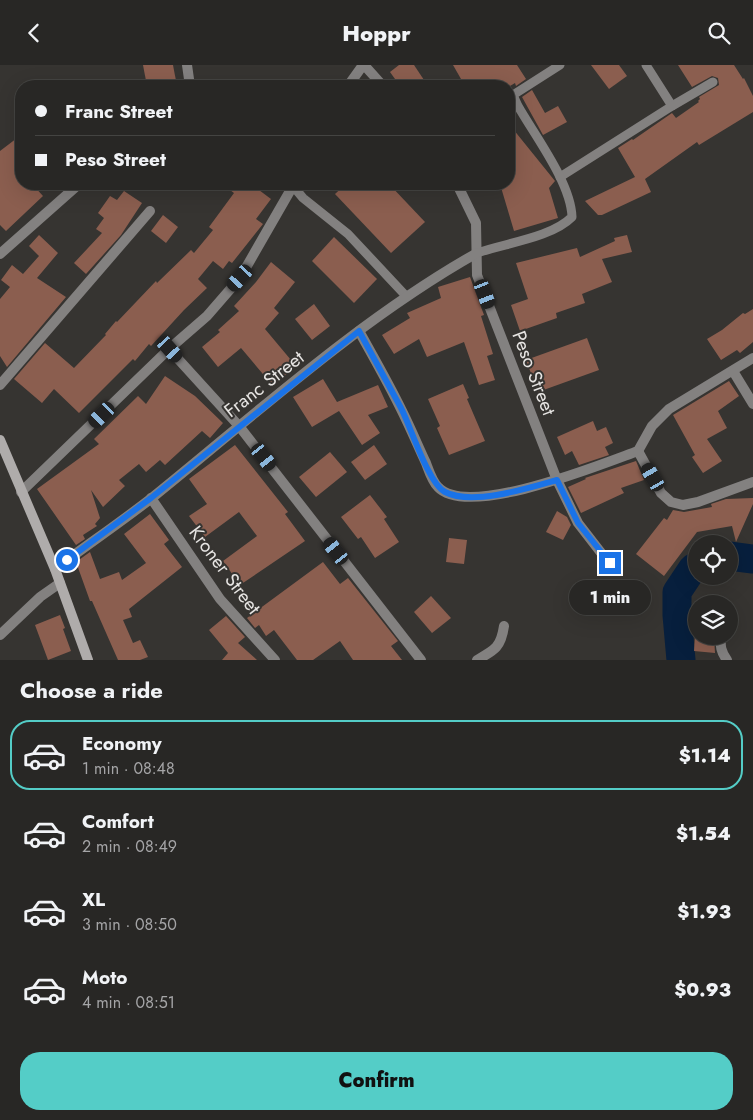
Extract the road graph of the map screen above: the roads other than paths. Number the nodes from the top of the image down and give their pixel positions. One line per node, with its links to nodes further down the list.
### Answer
1 (188, 65): 5 (street)
2 (363, 65): 6 (street); 7 (street)
3 (560, 65): 9 (lane)
4 (646, 65): 11 (lane)
5 (189, 80)
6 (352, 80)
7 (377, 80)
8 (713, 82): 11 (lane)
9 (515, 94)
10 (515, 99): 12 (lane)
11 (672, 106): 12 (lane)
12 (560, 177): 18 (lane)
13 (73, 190): 19 (street)
14 (289, 190): 22 (street)
15 (297, 190): 20 (lane)
16 (460, 190): 18 (street, Peso Street)
17 (150, 211): 25 (street)
18 (477, 253): 20 (street, Franc Street); 30 (street, Peso Street)
19 (0, 254)
20 (406, 296): 21 (street, Franc Street)
21 (359, 331): 27 (street, Franc Street); 30 (street)
22 (170, 349): 27 (street); 32 (street)
23 (753, 358): 24 (street)
24 (733, 371): 26 (street); 29 (street)
25 (0, 385)
26 (753, 404)
27 (239, 426): 33 (street, Franc Street); 42 (street)
28 (0, 439): 32 (main road)
29 (638, 451): 30 (street); 31 (street)
30 (557, 480): 34 (street, Peso Street)
31 (753, 482)
32 (21, 492): 35 (main road)
33 (151, 498): 35 (street, Franc Street); 41 (street, Kroner Street)
34 (610, 563)
35 (55, 569): 36 (main road)
36 (60, 583): 38 (street); 40 (main road)
37 (504, 626): 43 (street)
38 (0, 635)
39 (720, 645): 44 (street)
40 (88, 660)
41 (275, 660)
42 (421, 660)
43 (477, 660)
44 (727, 660)

